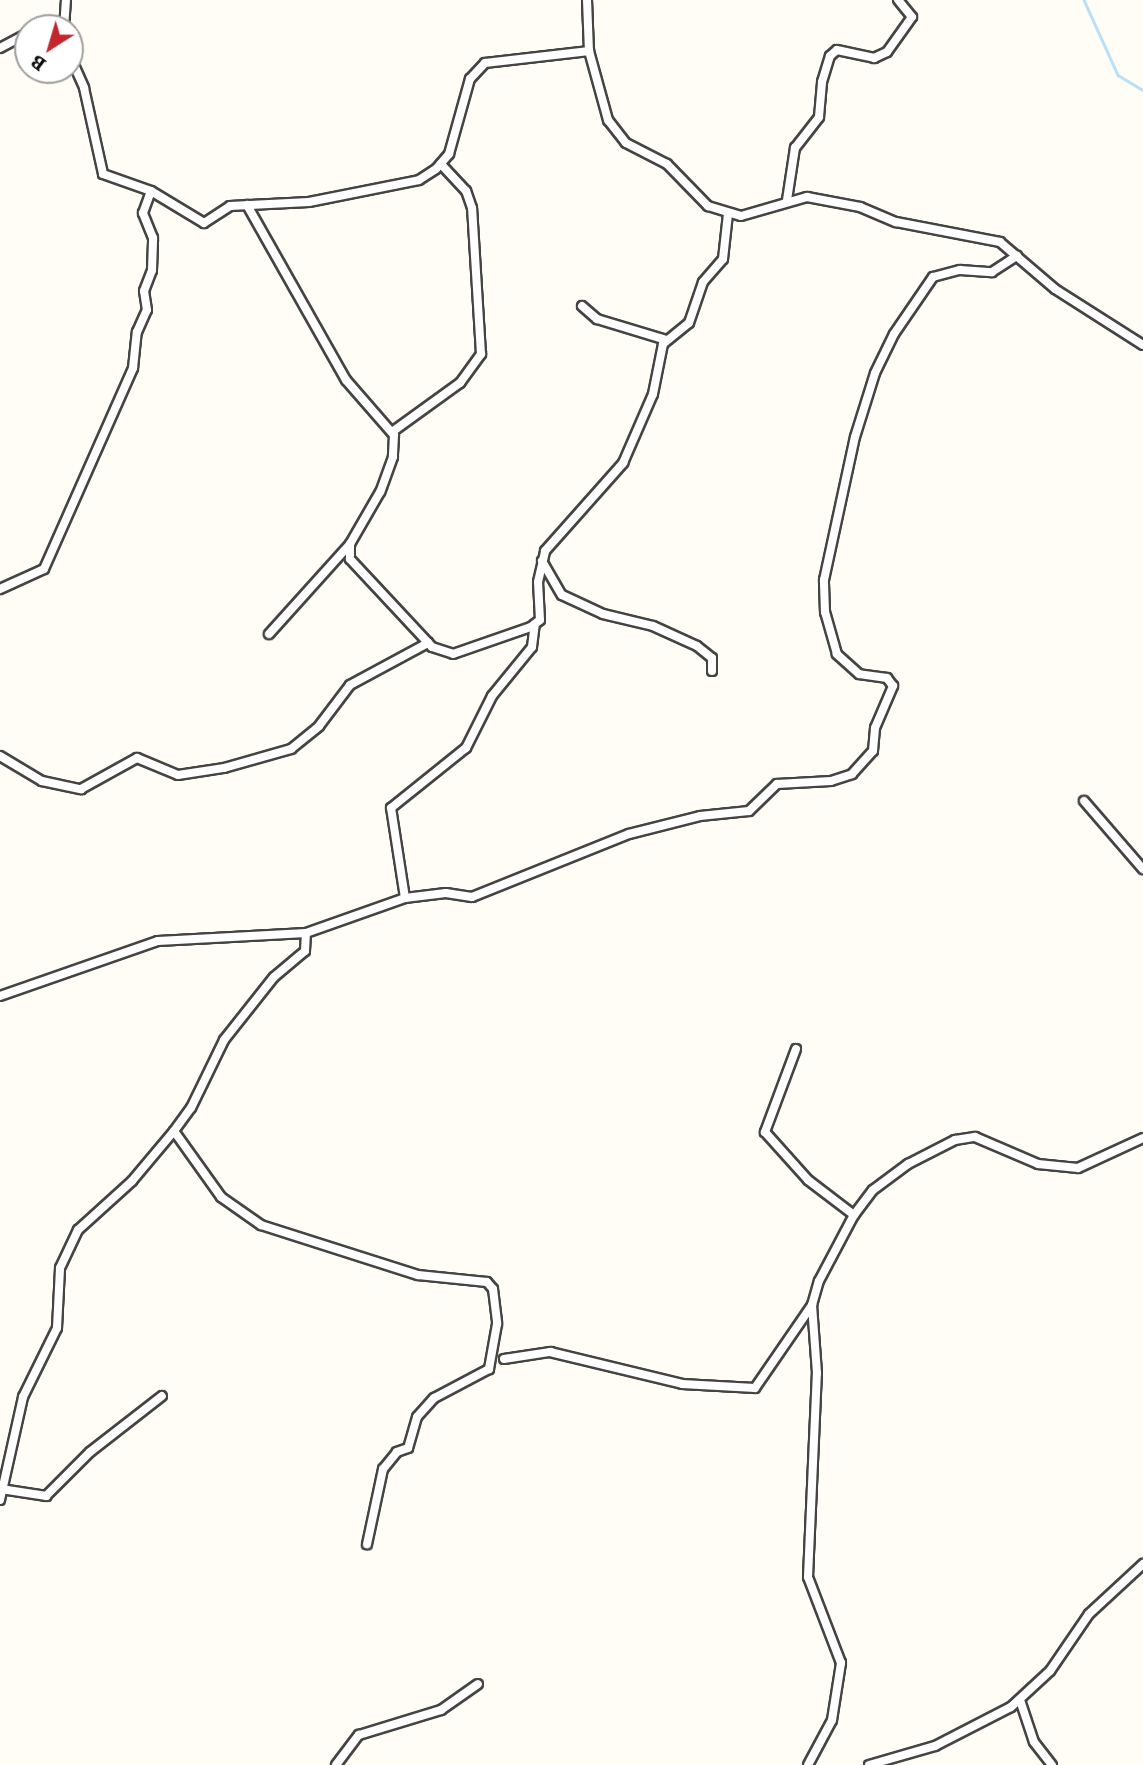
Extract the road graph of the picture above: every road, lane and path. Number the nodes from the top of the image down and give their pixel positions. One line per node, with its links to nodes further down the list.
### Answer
1 (587, 0): 3 (street)
2 (898, 0): 7 (street)
3 (589, 51): 5 (street); 9 (street)
4 (82, 84): 6 (street)
5 (441, 164): 8 (street); 14 (street)
6 (150, 191): 8 (street); 17 (street)
7 (787, 200): 9 (street); 10 (street)
8 (247, 205): 14 (street)
9 (728, 214): 12 (street)
10 (1017, 256): 13 (street); 25 (street)
11 (582, 306): 12 (street)
12 (666, 340): 16 (street)
13 (1143, 345)
14 (393, 432): 15 (street)
15 (350, 544): 19 (street); 20 (street)
16 (542, 561): 18 (street); 21 (street)
17 (0, 589)
18 (535, 624): 20 (street); 25 (street)
19 (269, 634)
20 (428, 643): 22 (street)
21 (712, 671)
22 (0, 755)
23 (1084, 801): 24 (street)
24 (1143, 869)
25 (405, 898): 26 (street)
26 (306, 933): 27 (street); 29 (street)
27 (0, 996)
28 (796, 1049): 31 (street)
29 (174, 1130): 35 (street); 37 (street)
30 (1143, 1138): 31 (street)
31 (854, 1215): 32 (street)
32 (812, 1305): 33 (street); 42 (street)
33 (504, 1359)
34 (162, 1396): 35 (street)
35 (1, 1489): 36 (street)
36 (0, 1500)
37 (367, 1544)
38 (1143, 1564): 40 (street)
39 (478, 1684): 41 (street)
40 (1020, 1700): 43 (street); 44 (street)
41 (337, 1765)
42 (808, 1765)
43 (869, 1765)
44 (1052, 1765)

